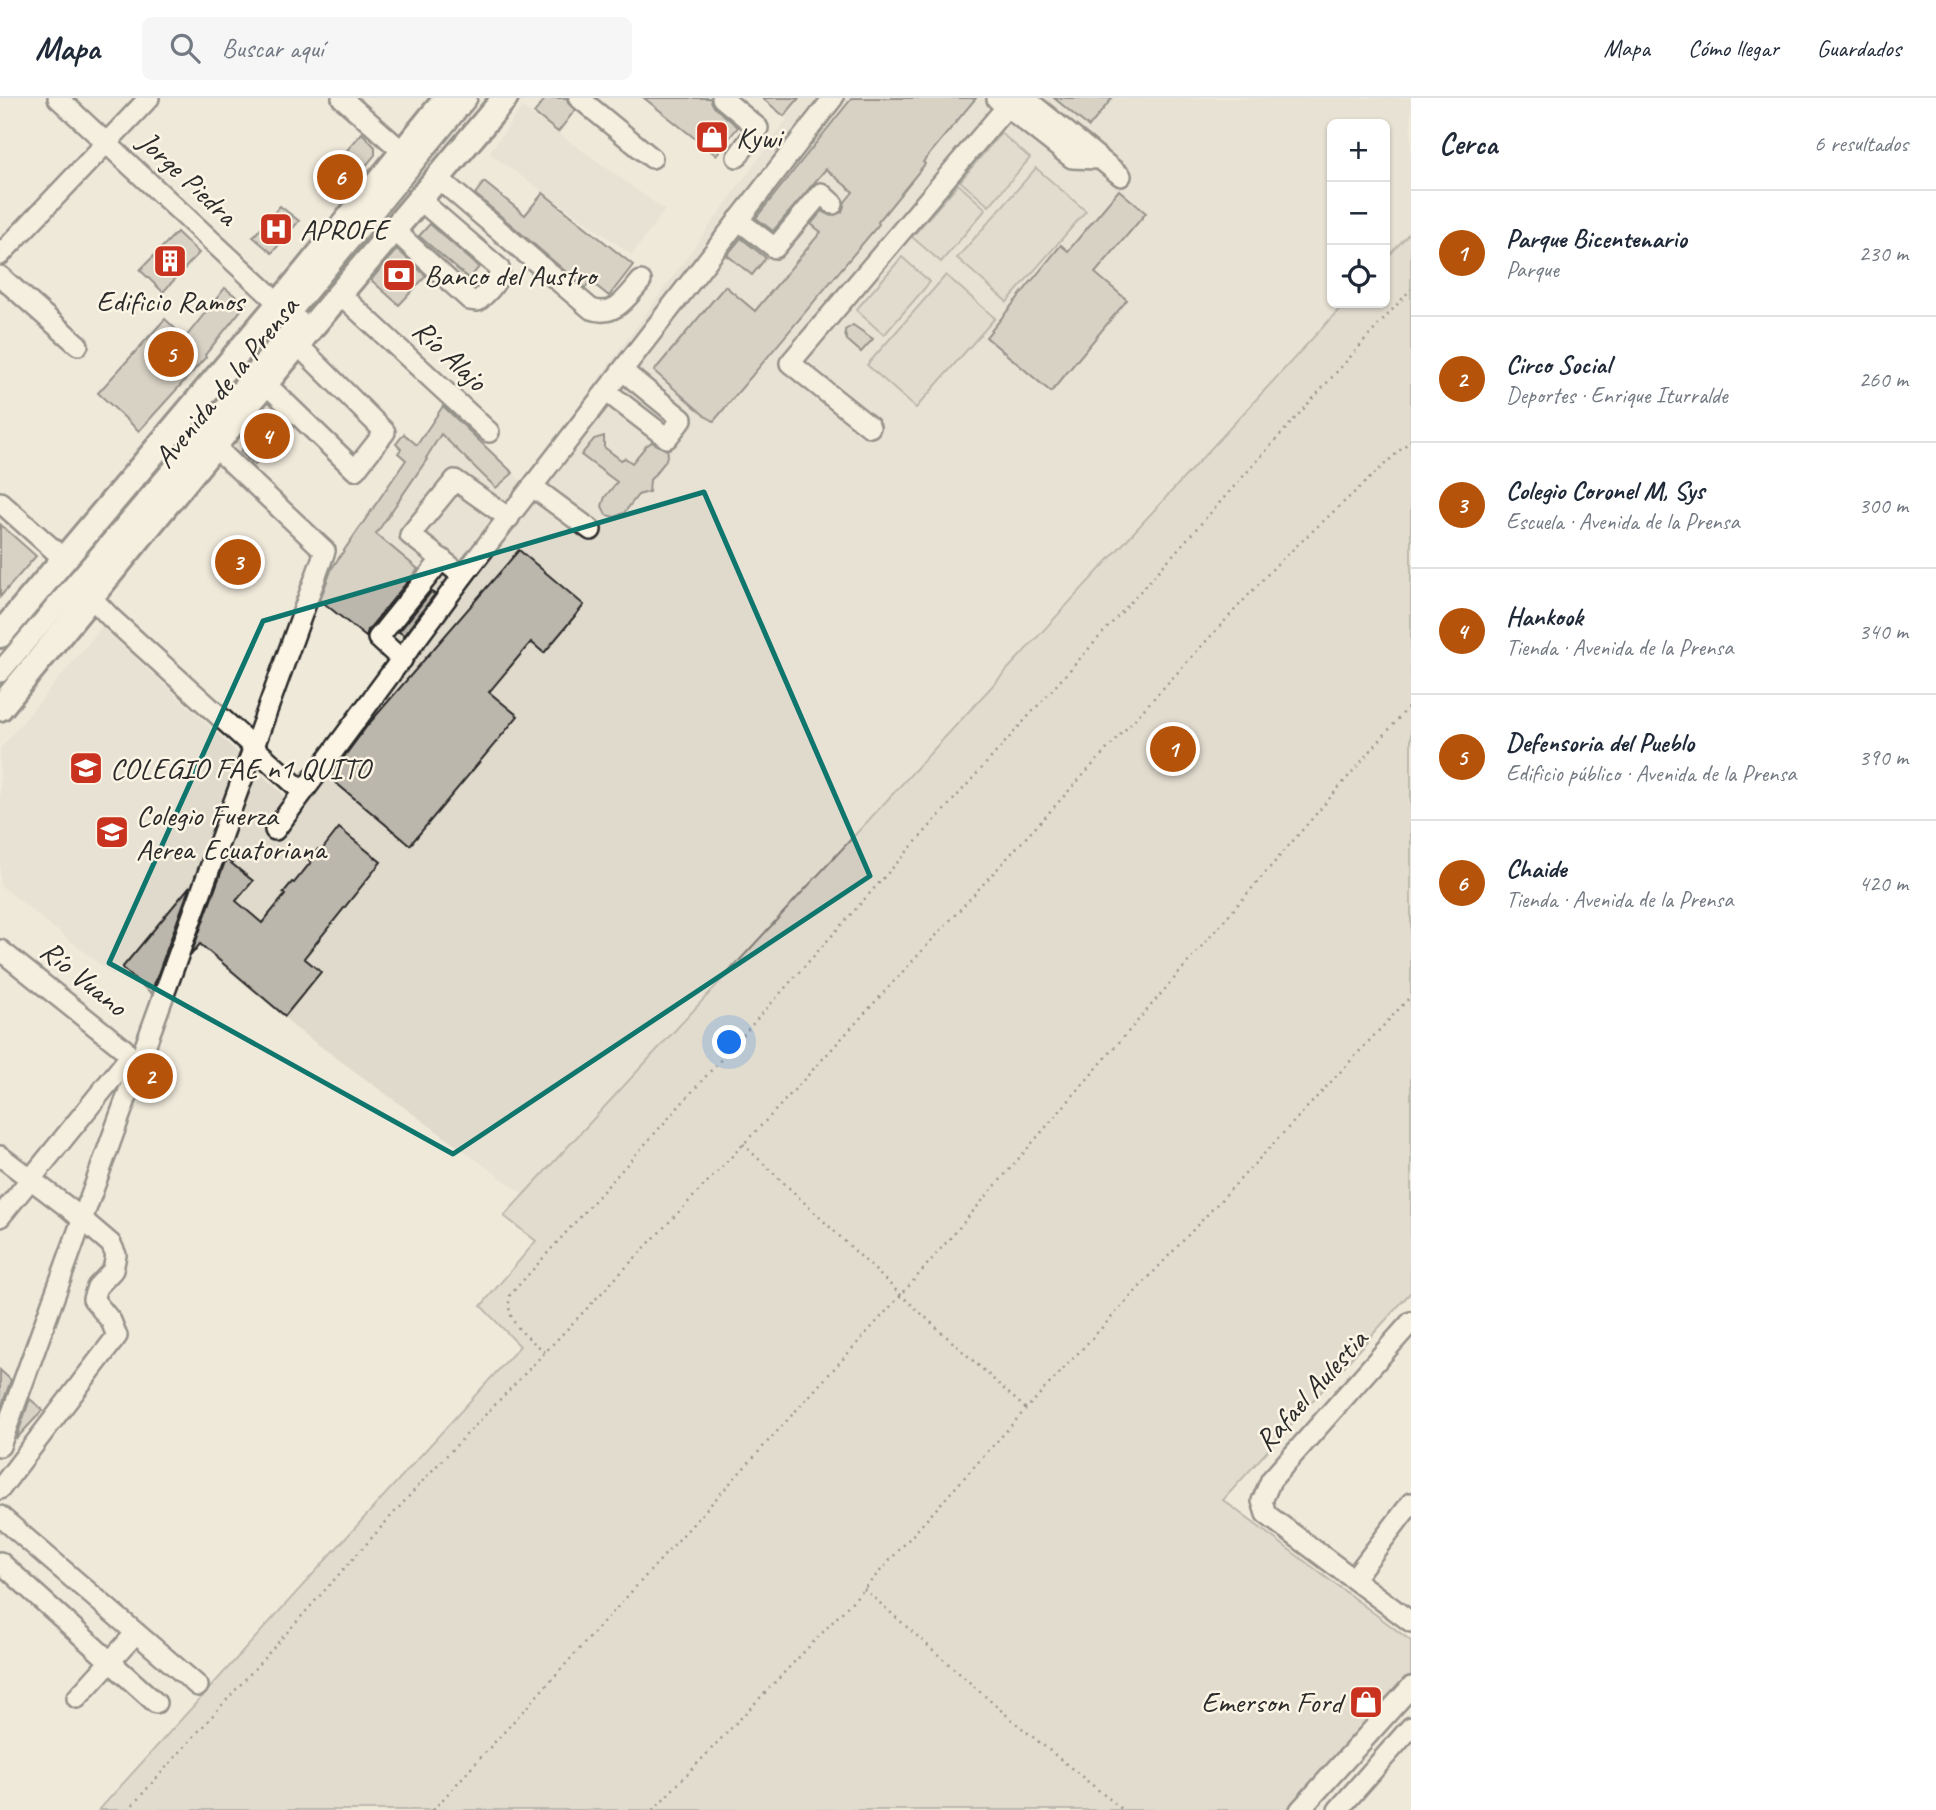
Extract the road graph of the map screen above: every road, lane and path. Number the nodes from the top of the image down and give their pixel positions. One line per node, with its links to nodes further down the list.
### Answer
1 (58, 98): 12 (street, Jorge Piedra)
2 (149, 98): 12 (street)
3 (342, 98): 13 (street)
4 (447, 98): 13 (main road, Avenida de la Prensa)
5 (467, 98): 28 (street)
6 (505, 98): 18 (main road, Avenida de la Prensa)
7 (579, 98): 15 (street)
8 (722, 98): 14 (street)
9 (833, 98): 21 (street)
10 (1025, 98): 16 (street)
11 (1006, 101): 16 (street); 33 (street)
12 (108, 143): 23 (street); 28 (street, Jorge Piedra)
13 (403, 152): 28 (main road, Avenida de la Prensa)
14 (737, 157)
15 (652, 158)
16 (1098, 159): 17 (street)
17 (1121, 176)
18 (438, 178): 19 (main road, Avenida de la Prensa); 25 (street)
19 (420, 200): 22 (main road, Avenida de la Prensa); 22 (street)
20 (833, 204): 21 (street)
21 (738, 220): 30 (street)
22 (394, 230): 27 (main road, Avenida de la Prensa)
23 (0, 255)
24 (0, 276): 29 (street)
25 (641, 281)
26 (1411, 289): 60 (path)
27 (341, 294): 28 (main road, Avenida de la Prensa); 34 (street, Río Alajo)
28 (295, 322): 31 (main road, Avenida de la Prensa); 31 (street, Jorge Piedra); 41 (main road, Avenida de la Prensa); 47 (street)
29 (78, 345)
30 (623, 371): 32 (street); 32 (street)
31 (265, 383): 36 (main road, Avenida de la Prensa)
32 (607, 392): 37 (street)
33 (870, 427)
34 (489, 432)
35 (1411, 440): 54 (path)
36 (214, 446): 44 (main road, Avenida de la Prensa); 62 (street)
37 (533, 487): 39 (street); 40 (street)
38 (0, 503): 41 (street)
39 (509, 518): 42 (street); 43 (street)
40 (590, 530)
41 (64, 559): 45 (main road, Avenida de la Prensa)
42 (442, 559): 43 (street); 46 (street)
43 (463, 576): 46 (street)
44 (90, 596): 49 (main road, Avenida de la Prensa); 50 (street)
45 (0, 635)
46 (402, 660): 50 (street)
47 (0, 672)
48 (1411, 704): 58 (path)
49 (0, 708)
50 (303, 792): 51 (street)
51 (275, 830)
52 (0, 950): 56 (street, Río Vuano)
53 (1411, 996): 61 (path)
54 (743, 1144): 58 (path); 60 (path)
55 (0, 1156): 56 (street)
56 (32, 1179): 57 (street); 63 (street)
57 (0, 1217)
58 (901, 1295): 61 (path); 78 (path)
59 (1411, 1322): 67 (street, Rafael Aulestia)
60 (545, 1352): 77 (path)
61 (1026, 1409): 68 (path)
62 (0, 1446)
63 (0, 1489)
64 (1411, 1503): 67 (street)
65 (0, 1516): 70 (street)
66 (0, 1562): 71 (street)
67 (1354, 1578): 69 (street)
68 (864, 1589): 79 (path); 80 (path)
69 (1411, 1622)
70 (136, 1633): 71 (street); 72 (street)
71 (111, 1661): 74 (street); 75 (street)
72 (198, 1686)
73 (1411, 1687): 81 (street)
74 (77, 1698)
75 (156, 1703)
76 (1411, 1727): 82 (street)
77 (128, 1810)
78 (433, 1810)
79 (653, 1810)
80 (1123, 1810)
81 (1300, 1810)
82 (1338, 1810)

